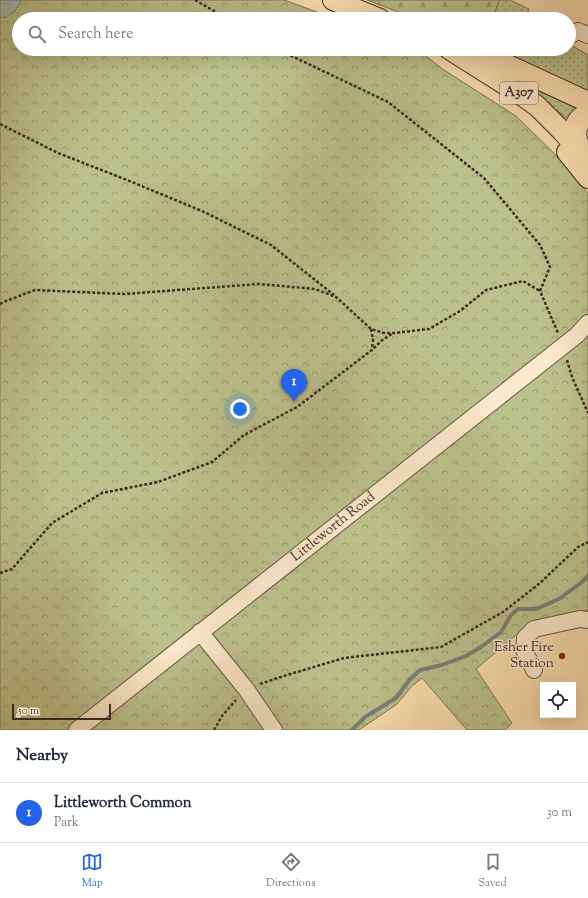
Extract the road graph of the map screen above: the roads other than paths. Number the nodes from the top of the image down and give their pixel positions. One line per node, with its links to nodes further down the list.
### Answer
1 (341, 1): 2 (main road)
2 (365, 12)
3 (576, 32): 4 (street)
4 (588, 36)
5 (460, 56): 7 (main road, A307)
6 (492, 56): 8 (main road, A307)
7 (489, 75): 10 (main road, A307); 11 (main road)
8 (588, 102)
9 (588, 114): 10 (highway)
10 (583, 156)
11 (588, 178)
12 (588, 323): 14 (street, Littleworth Road)
13 (588, 620): 15 (street)
14 (200, 632): 16 (street, Littleworth Road); 17 (street)
15 (534, 670)
16 (77, 730)
17 (274, 730)

